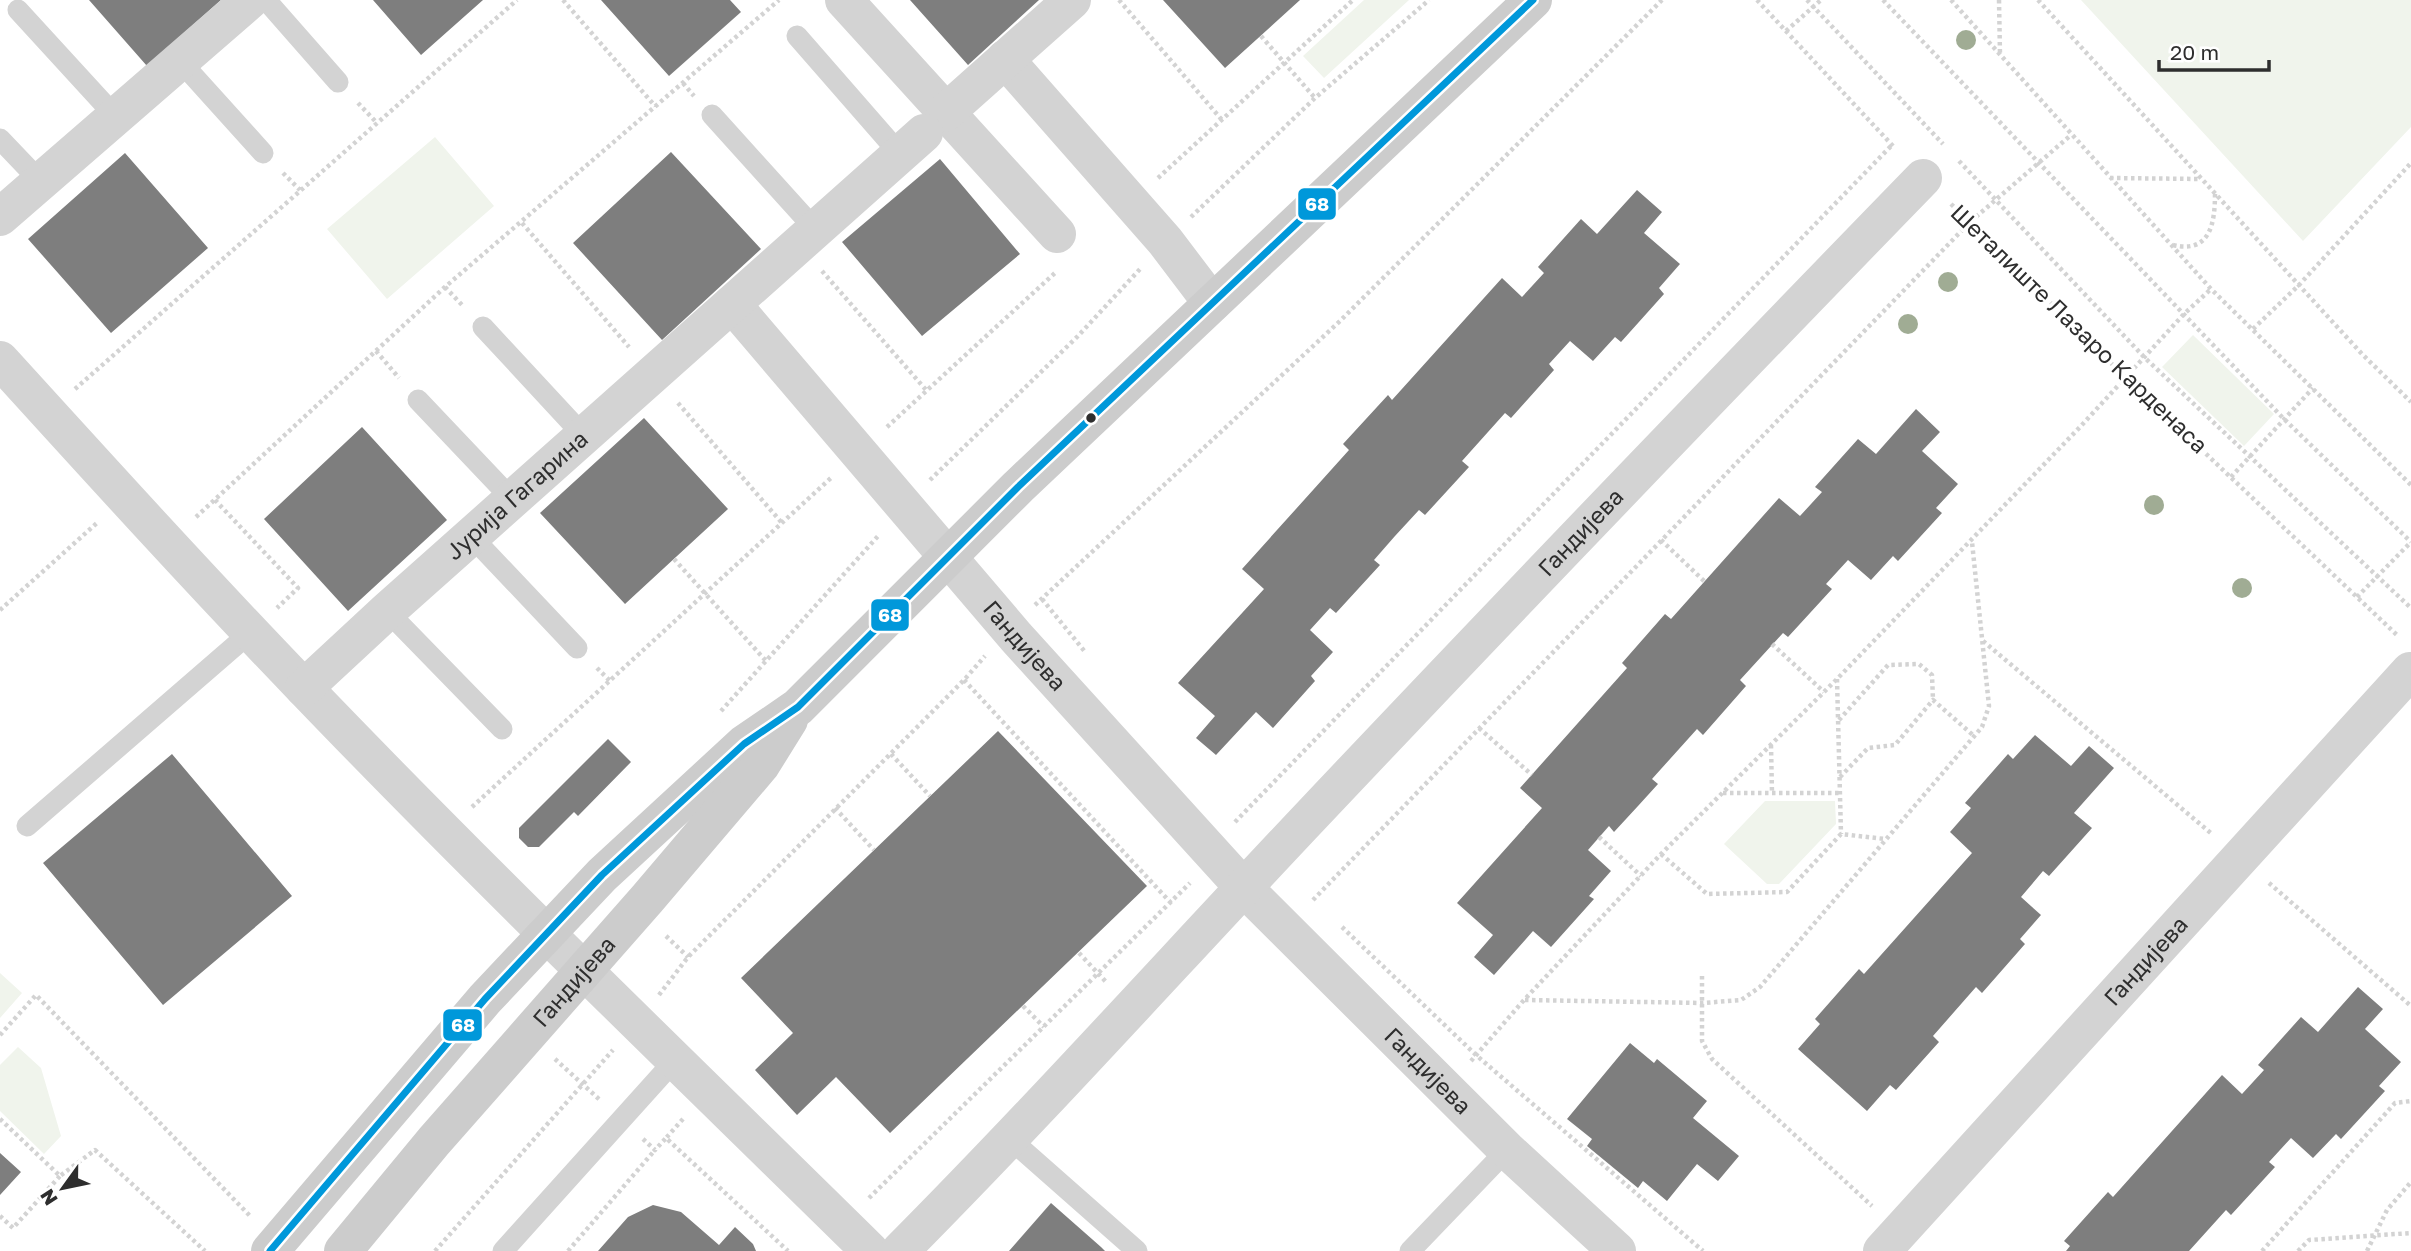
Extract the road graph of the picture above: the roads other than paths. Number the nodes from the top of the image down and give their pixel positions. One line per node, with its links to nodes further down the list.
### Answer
1 (250, 0): 9 (street)
2 (267, 0): 10 (lane)
3 (845, 0): 13 (street)
4 (1072, 0): 8 (street, Јурија Гагарина)
5 (1533, 0): 21 (street, Гандијева)
6 (18, 10): 12 (lane)
7 (797, 36): 13 (lane)
8 (1005, 59): 13 (street, Јурија Гагарина); 21 (street)
9 (180, 61): 12 (street); 15 (lane)
10 (338, 82)
11 (712, 116): 19 (lane)
12 (116, 117): 17 (street)
13 (923, 133): 19 (street, Јурија Гагарина); 20 (street)
14 (0, 139): 17 (lane)
15 (263, 153)
16 (1923, 178): 38 (street, Гандијева)
17 (41, 182): 18 (street)
18 (0, 217)
19 (807, 237): 22 (street, Јурија Гагарина)
20 (1058, 252)
21 (1212, 303): 29 (street, Гандијева)
22 (732, 304): 26 (street, Јурија Гагарина); 29 (street)
23 (483, 327): 26 (lane)
24 (0, 360): 31 (street)
25 (418, 400): 27 (lane)
26 (584, 436): 27 (street, Јурија Гагарина)
27 (512, 499): 28 (street, Јурија Гагарина)
28 (471, 536): 30 (street, Јурија Гагарина); 32 (lane)
29 (947, 556): 35 (street, Гандијева); 38 (street, Гандијева)
30 (387, 611): 34 (street, Јурија Гагарина); 36 (lane)
31 (251, 632): 34 (street); 37 (lane)
32 (577, 648)
33 (2406, 655): 45 (street, Гандијева)
34 (304, 688): 39 (street)
35 (798, 707): 39 (street, Гандијева); 40 (street, Гандијева)
36 (502, 729)
37 (27, 826)
38 (1244, 888): 42 (street); 43 (street, Гандијева)
39 (547, 932): 40 (street); 44 (street, Гандијева)
40 (585, 969): 41 (street); 46 (street, Гандијева)
41 (675, 1060): 47 (lane); 48 (street)
42 (1010, 1139): 49 (street); 50 (lane)
43 (1507, 1150): 51 (lane); 52 (street, Гандијева)
44 (263, 1237)
45 (1891, 1241)
46 (343, 1251)
47 (503, 1251)
48 (870, 1251)
49 (900, 1251)
50 (1137, 1251)
51 (1410, 1251)
52 (1617, 1251)

